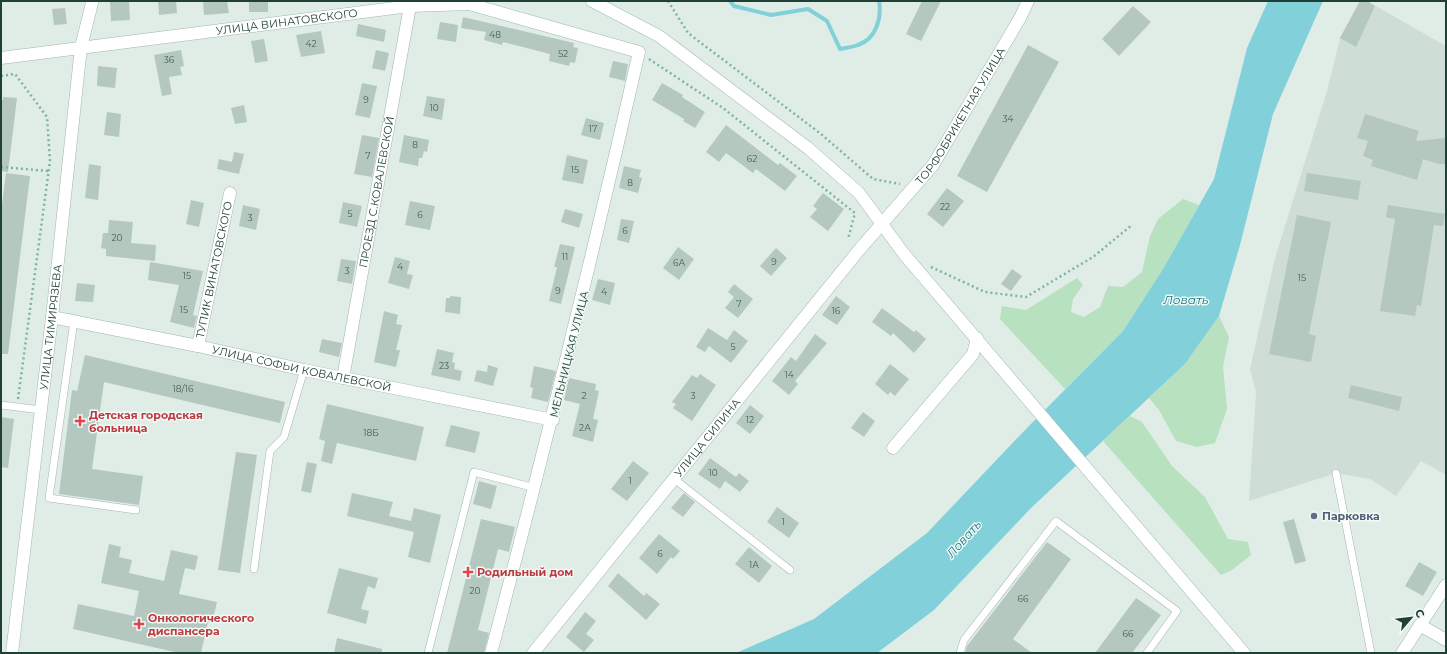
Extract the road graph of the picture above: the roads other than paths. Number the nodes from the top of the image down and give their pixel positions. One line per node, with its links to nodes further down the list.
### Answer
1 (592, 1): 9 (street)
2 (1028, 1): 9 (street, ТОРФОБРИКЕТНАЯ УЛИЦА)
3 (92, 3): 5 (street, УЛИЦА ТИМИРЯЗЕВА)
4 (410, 6): 5 (street, УЛИЦА ВИНАТОВСКОГО); 6 (street, УЛИЦА ВИНАТОВСКОГО); 15 (street, ПРОЕЗД С.КОВАЛЕВСКОЙ)
5 (81, 47): 7 (street, УЛИЦА ВИНАТОВСКОГО); 10 (street, УЛИЦА ТИМИРЯЗЕВА)
6 (639, 52): 18 (street, МЕЛЬНИЦКАЯ УЛИЦА)
7 (1, 58)
8 (230, 193): 13 (street, ТУПИК ВИНАТОВСКОГО)
9 (882, 224): 12 (street); 21 (street, УЛИЦА СИЛИНА)
10 (52, 317): 11 (street, УЛИЦА СОФЬИ КОВАЛЕВСКОЙ); 17 (street, УЛИЦА ТИМИРЯЗЕВА)
11 (74, 321): 13 (street, УЛИЦА СОФЬИ КОВАЛЕВСКОЙ); 23 (lane)
12 (977, 338): 19 (street); 35 (street)
13 (198, 346): 14 (street, УЛИЦА СОФЬИ КОВАЛЕВСКОЙ)
14 (304, 370): 15 (street, УЛИЦА СОФЬИ КОВАЛЕВСКОЙ); 24 (lane)
15 (343, 378): 18 (street, УЛИЦА СОФЬИ КОВАЛЕВСКОЙ)
16 (1, 405): 17 (lane)
17 (41, 410): 29 (street, УЛИЦА ТИМИРЯЗЕВА)
18 (552, 420): 22 (street, МЕЛЬНИЦКАЯ УЛИЦА)
19 (893, 448)
20 (1336, 473): 36 (lane)
21 (673, 478): 25 (lane); 32 (street, УЛИЦА СИЛИНА)
22 (535, 488): 30 (lane); 31 (street, МЕЛЬНИЦКАЯ УЛИЦА)
23 (136, 510)
24 (254, 569)
25 (790, 570)
26 (1446, 586): 27 (street)
27 (1420, 625): 28 (street); 37 (street)
28 (1446, 640)
29 (12, 653)
30 (428, 653)
31 (491, 653)
32 (533, 653)
33 (960, 653): 34 (lane)
34 (1147, 653)
35 (1244, 653)
36 (1371, 653)
37 (1402, 653)

